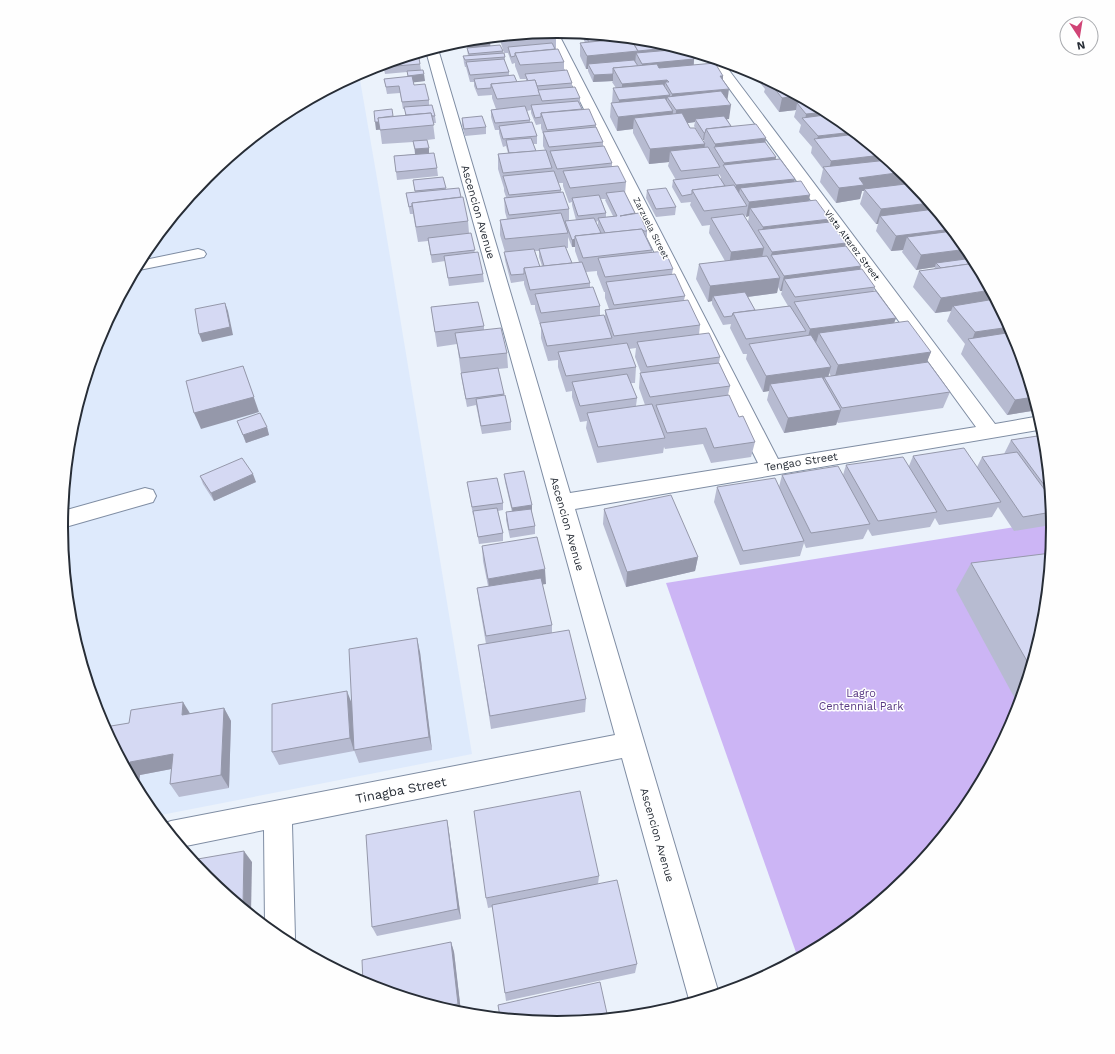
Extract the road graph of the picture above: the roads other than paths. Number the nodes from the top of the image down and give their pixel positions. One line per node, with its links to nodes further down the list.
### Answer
1 (555, 38): 8 (street, Zarzuela Street)
2 (434, 54): 10 (street, Ascencion Avenue)
3 (719, 65): 7 (street, Vista Altarez Street)
4 (198, 254): 5 (street)
5 (144, 265)
6 (1035, 424): 7 (street, Tengao Street)
7 (990, 431): 8 (street, Tengao Street)
8 (771, 467): 10 (street, Tengao Street)
9 (145, 496): 11 (street)
10 (561, 503): 12 (street, Ascencion Avenue)
11 (69, 518)
12 (631, 744): 13 (street, Tinagba Street); 16 (street, Ascencion Avenue)
13 (278, 814): 14 (street, Tinagba Street); 15 (street)
14 (177, 834)
15 (280, 930)
16 (703, 994)

